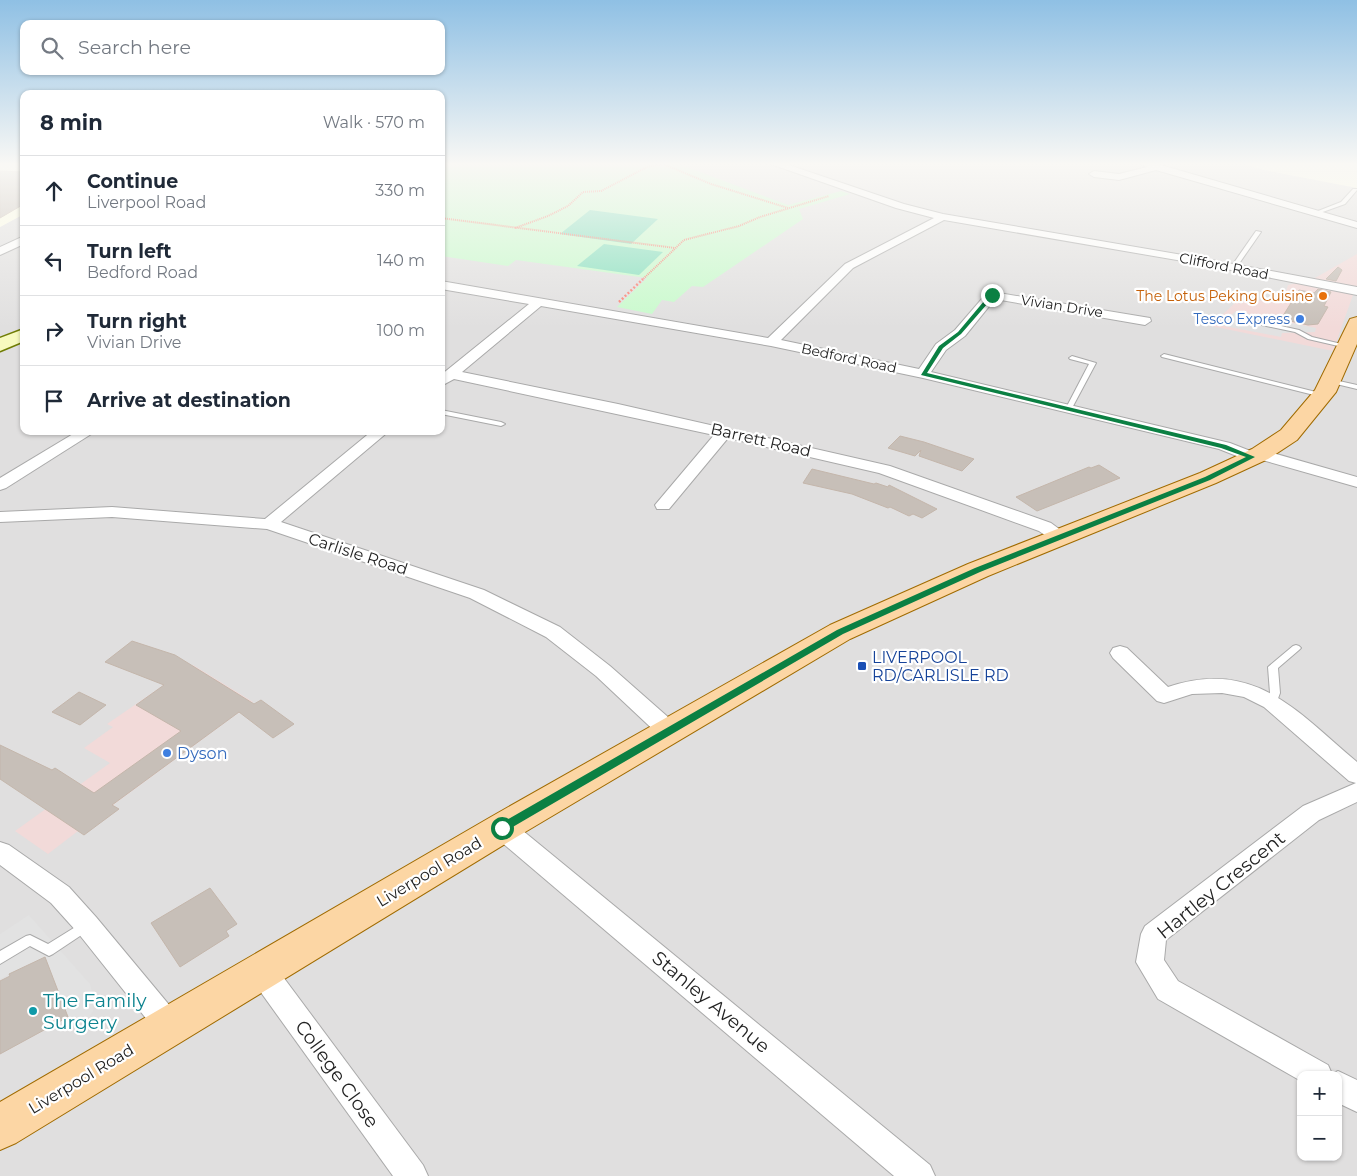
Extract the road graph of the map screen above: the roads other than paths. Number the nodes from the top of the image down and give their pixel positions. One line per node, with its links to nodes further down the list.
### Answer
1 (941, 218): 16 (street)
2 (948, 218): 8 (street, Clifford Road)
3 (1332, 218): 4 (street)
4 (1357, 225)
5 (1258, 232): 8 (lane)
6 (20, 241): 7 (street)
7 (0, 252)
8 (1234, 267): 10 (street, Clifford Road)
9 (445, 286): 11 (street, Bedford Road)
10 (1357, 291)
11 (540, 300): 16 (street, Bedford Road); 21 (street)
12 (1139, 317): 20 (street, Vivian Drive)
13 (1245, 320): 14 (lane)
14 (1352, 335): 22 (main road, Liverpool Road)
15 (20, 336): 17 (main road)
16 (771, 342): 20 (street, Bedford Road)
17 (0, 345)
18 (1164, 356): 22 (lane)
19 (1072, 358): 23 (lane)
20 (923, 374): 23 (street, Bedford Road)
21 (446, 378): 26 (street, Barrett Road)
22 (1336, 388): 29 (main road, Liverpool Road)
23 (1069, 408): 29 (street, Bedford Road)
24 (445, 413): 25 (lane)
25 (501, 424)
26 (725, 432): 32 (street); 35 (street, Barrett Road)
27 (82, 435): 31 (street)
28 (377, 435): 34 (street)
29 (1256, 455): 30 (street, Bedford Road); 35 (main road, Liverpool Road)
30 (1357, 482)
31 (0, 485)
32 (663, 505)
33 (0, 517): 34 (street, Carlisle Road)
34 (269, 524): 39 (street, Carlisle Road)
35 (1060, 537): 39 (main road, Liverpool Road)
36 (1296, 648): 38 (lane)
37 (1120, 653): 38 (street)
38 (1272, 702): 40 (street)
39 (669, 731): 42 (main road, Liverpool Road)
40 (1357, 776)
41 (1357, 792): 48 (street, Hartley Crescent)
42 (502, 828): 46 (main road, Liverpool Road); 53 (street, Stanley Avenue)
43 (0, 852): 44 (street)
44 (87, 925): 45 (lane); 47 (street)
45 (0, 958)
46 (262, 971): 47 (main road, Liverpool Road); 52 (street, College Close)
47 (170, 1026): 51 (main road, Liverpool Road)
48 (1311, 1071)
49 (1342, 1088): 50 (street)
50 (1357, 1097)
51 (0, 1127)
52 (412, 1176)
53 (919, 1176)

